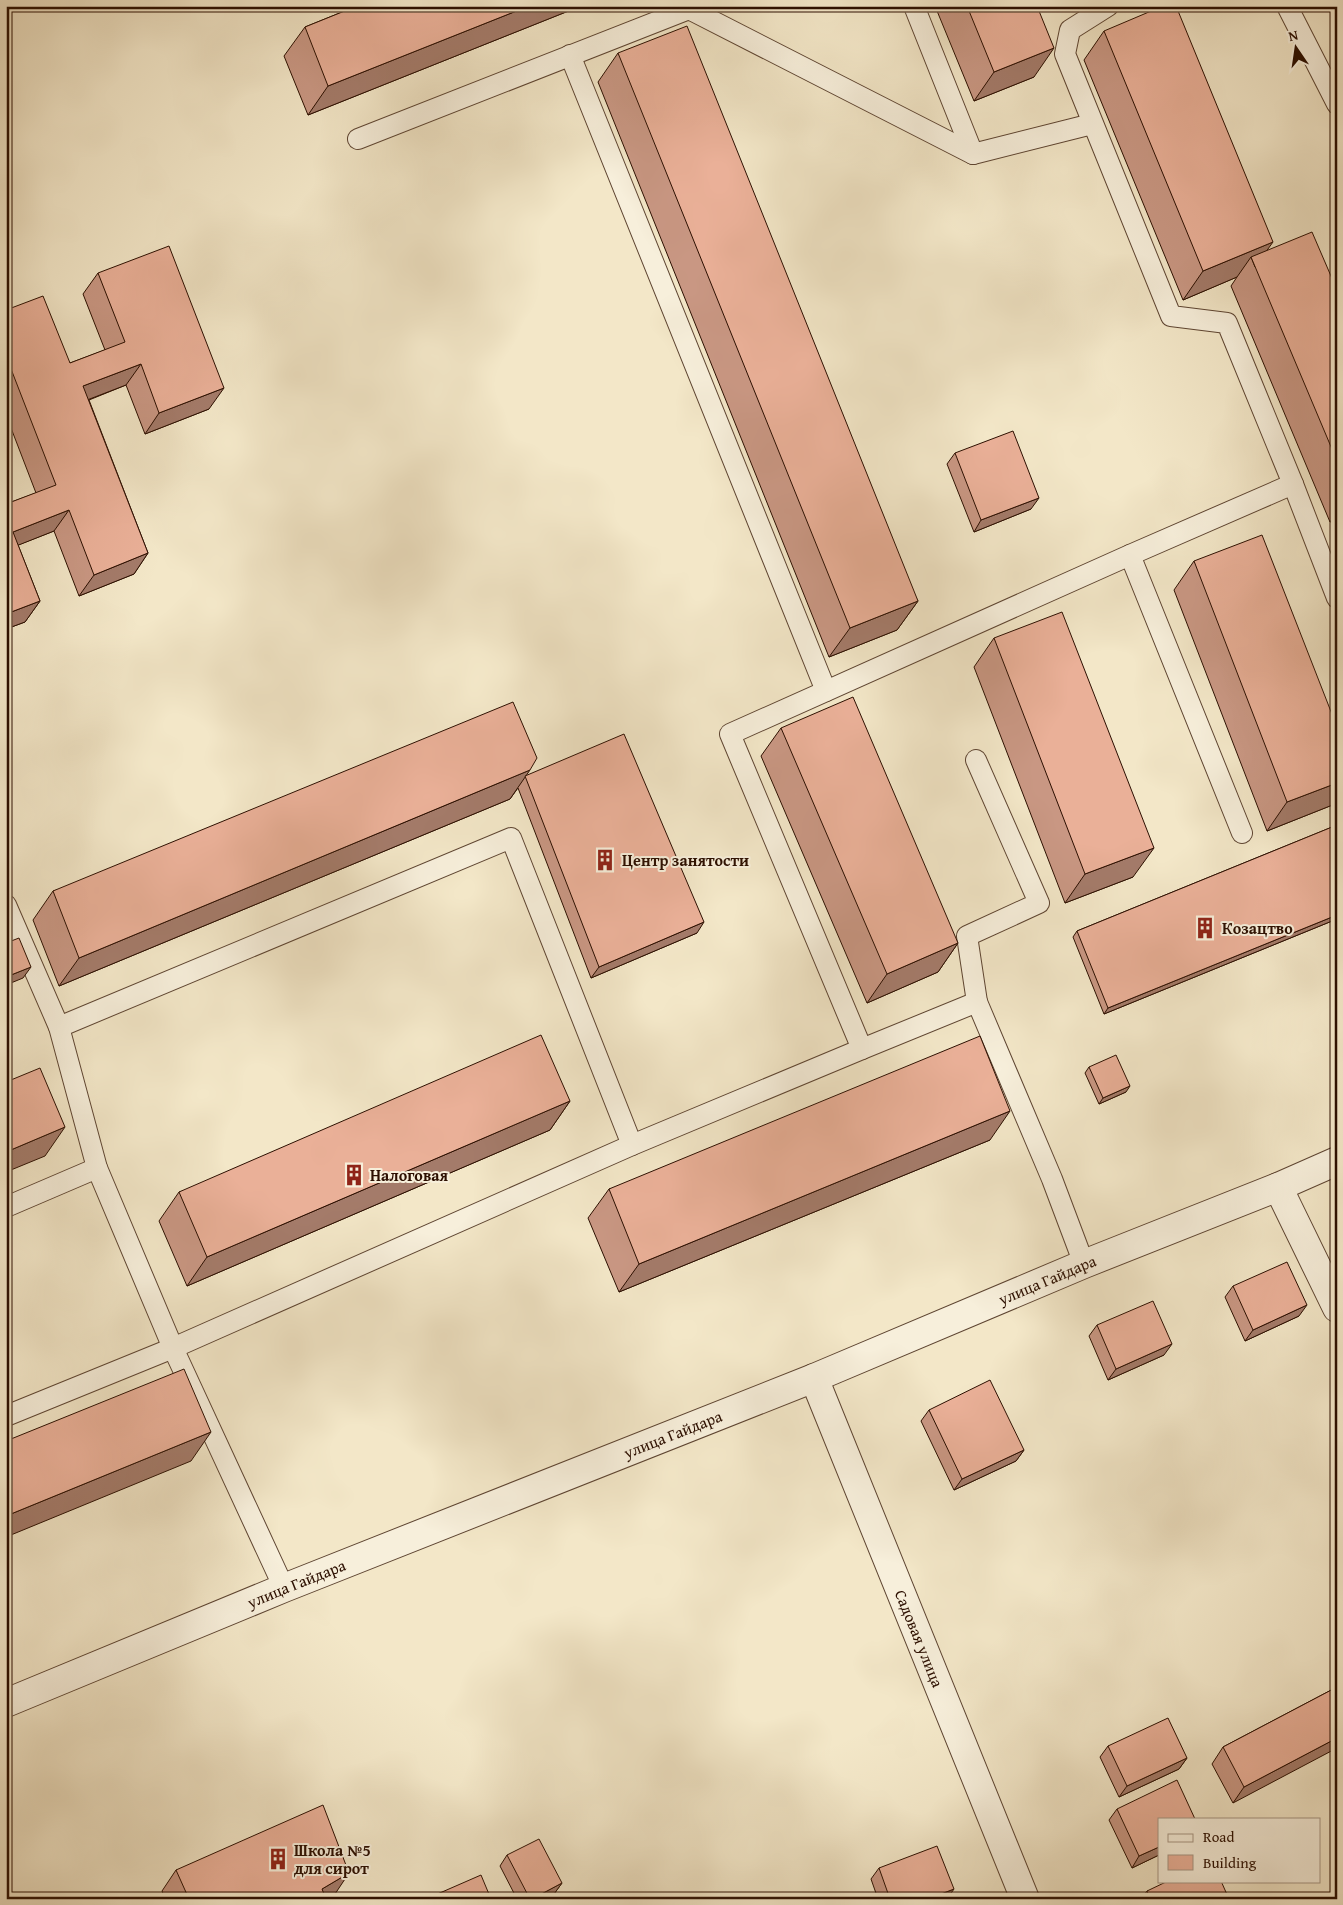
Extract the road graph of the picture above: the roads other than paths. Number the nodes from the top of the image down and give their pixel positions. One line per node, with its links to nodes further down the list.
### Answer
1 (914, 6): 8 (lane)
2 (1108, 6): 6 (lane)
3 (1287, 6): 5 (lane)
4 (570, 55): 7 (lane); 8 (lane); 12 (lane)
5 (1337, 104)
6 (1092, 124): 8 (lane); 9 (lane)
7 (358, 139)
8 (973, 154)
9 (1293, 484): 10 (lane); 11 (lane)
10 (1130, 554): 12 (lane); 14 (lane)
11 (1337, 598)
12 (826, 691): 18 (lane)
13 (976, 760): 16 (lane)
14 (1242, 833)
15 (6, 905): 17 (lane)
16 (977, 1002): 18 (lane); 24 (lane)
17 (59, 1027): 19 (lane); 21 (lane)
18 (862, 1049): 19 (lane)
19 (632, 1145): 26 (lane)
20 (1337, 1161): 22 (street, улица Гайдара)
21 (97, 1168): 23 (lane); 26 (lane)
22 (1278, 1187): 24 (street, улица Гайдара); 25 (street)
23 (6, 1206)
24 (1084, 1264): 27 (street, улица Гайдара)
25 (1337, 1308)
26 (172, 1348): 28 (lane); 29 (lane)
27 (814, 1378): 29 (street, улица Гайдара); 31 (street, Садовая улица)
28 (6, 1416)
29 (284, 1588): 30 (street, улица Гайдара)
30 (6, 1703)
31 (1025, 1899)

